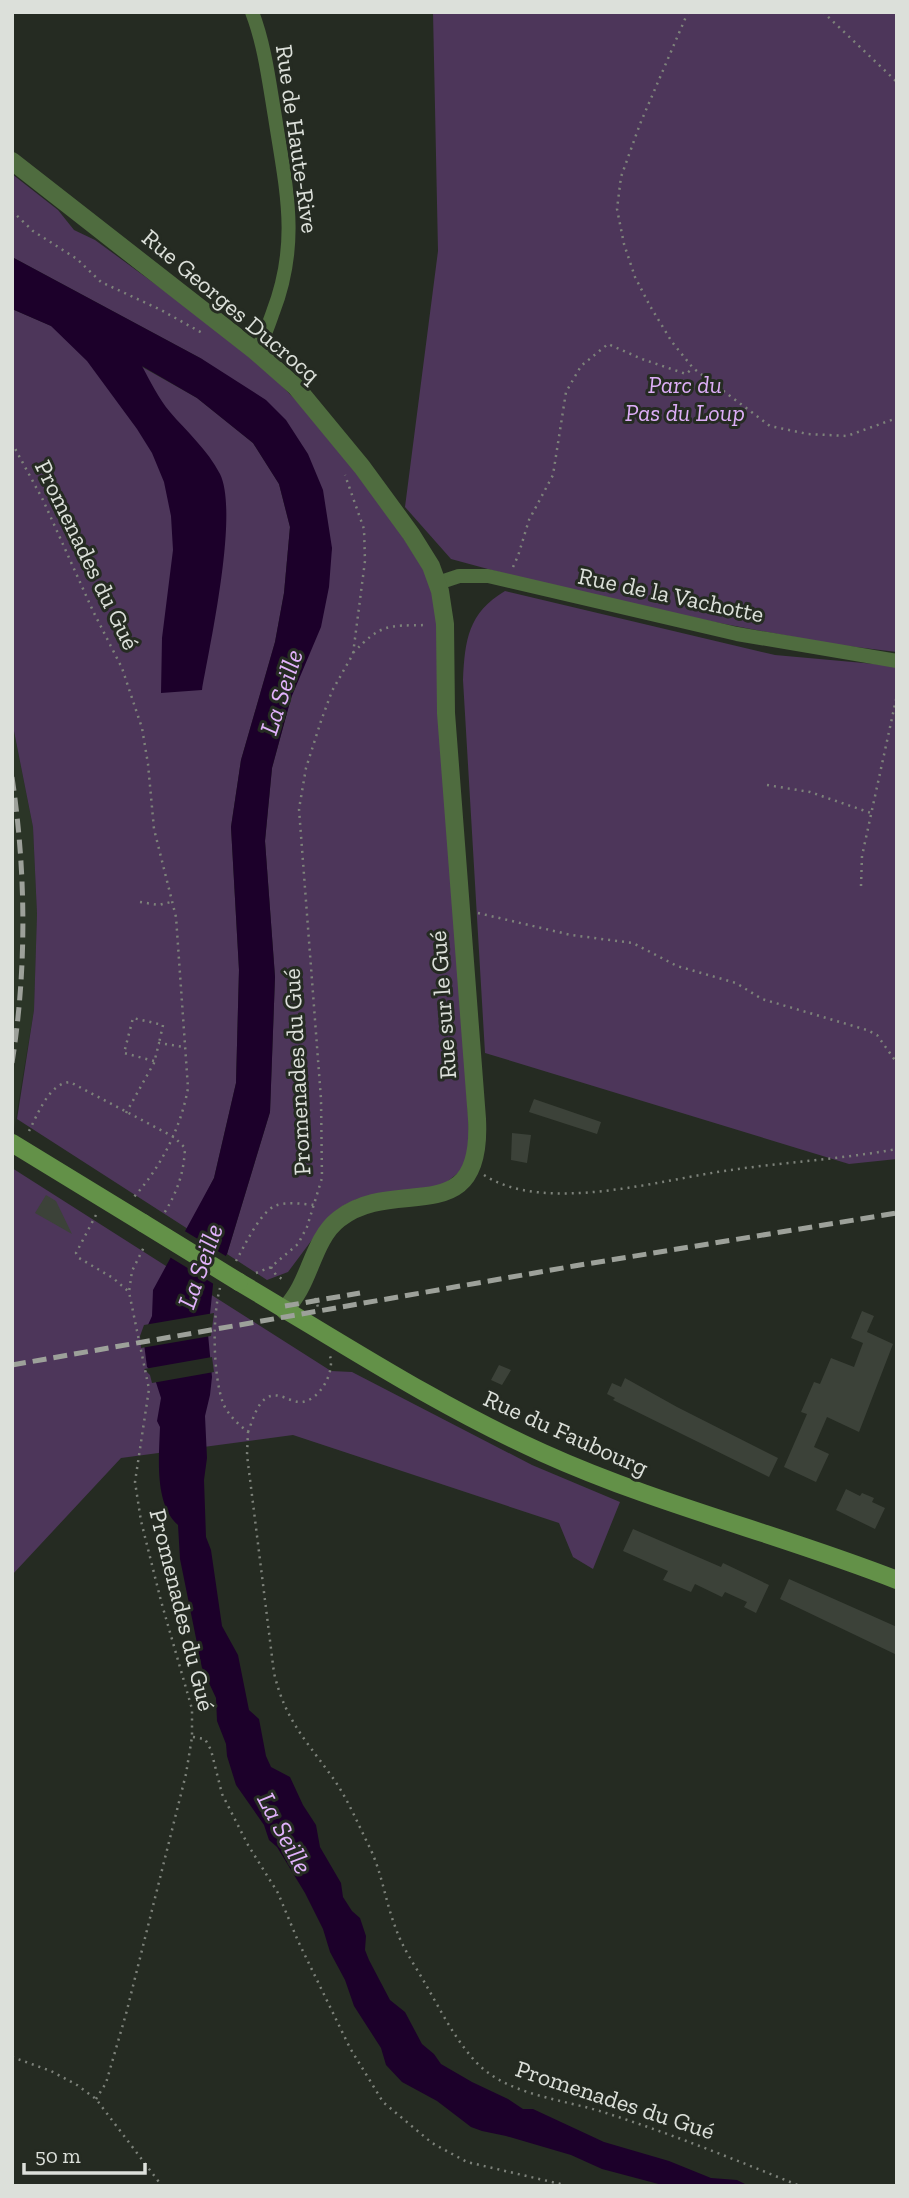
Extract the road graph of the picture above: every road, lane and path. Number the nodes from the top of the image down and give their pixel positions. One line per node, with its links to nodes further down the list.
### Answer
1 (252, 12): 8 (street, Rue de Haute-Rive)
2 (688, 12): 9 (path)
3 (823, 12): 4 (path)
4 (897, 82)
5 (12, 161): 8 (street, Rue Georges Ducrocq)
6 (12, 211): 7 (path)
7 (209, 337)
8 (255, 351): 14 (street, Rue Georges Ducrocq)
9 (692, 368): 10 (path); 13 (path)
10 (897, 418)
11 (12, 443): 22 (path, Promenades du Gué)
12 (345, 474): 16 (path, Promenades du Gué)
13 (507, 581): 14 (street, Rue de la Vachotte); 17 (street, Rue de la Vachotte)
14 (438, 583): 15 (street, Rue sur le Gué)
15 (444, 624): 16 (path); 24 (street, Rue sur le Gué)
16 (353, 654): 37 (path, Promenades du Gué)
17 (897, 660)
18 (897, 695): 20 (path)
19 (767, 785): 20 (path)
20 (871, 813): 21 (path)
21 (861, 886)
22 (172, 901): 23 (path); 26 (path, Promenades du Gué)
23 (140, 902)
24 (461, 911): 28 (path); 34 (street, Rue sur le Gué)
25 (159, 1043): 26 (path); 27 (path); 27 (path)
26 (184, 1047): 31 (path, Promenades du Gué)
27 (155, 1061): 29 (path)
28 (897, 1063)
29 (126, 1114): 30 (path); 31 (path)
30 (29, 1130)
31 (174, 1137): 35 (path, Promenades du Gué); 38 (path)
32 (12, 1143): 36 (main road, Rue du Faubourg)
33 (897, 1149): 34 (path)
34 (472, 1167): 43 (street)
35 (132, 1199)
36 (105, 1200): 41 (main road, Rue du Faubourg, bridge); 42 (path)
37 (315, 1205): 40 (path, Promenades du Gué); 41 (path)
38 (161, 1219)
39 (147, 1241): 42 (path, Promenades du Gué)
40 (236, 1261)
41 (237, 1283): 43 (main road, Rue du Faubourg); 45 (path)
42 (130, 1292): 47 (path, Promenades du Gué)
43 (285, 1311): 44 (main road, Rue du Faubourg)
44 (324, 1334): 45 (path); 46 (main road, Rue du Faubourg)
45 (248, 1432): 52 (path, Promenades du Gué)
46 (897, 1580)
47 (192, 1737): 49 (path, Promenades du Gué); 51 (path)
48 (12, 2057): 49 (path)
49 (96, 2099): 50 (path)
50 (162, 2186)
51 (569, 2186)
52 (800, 2186)

